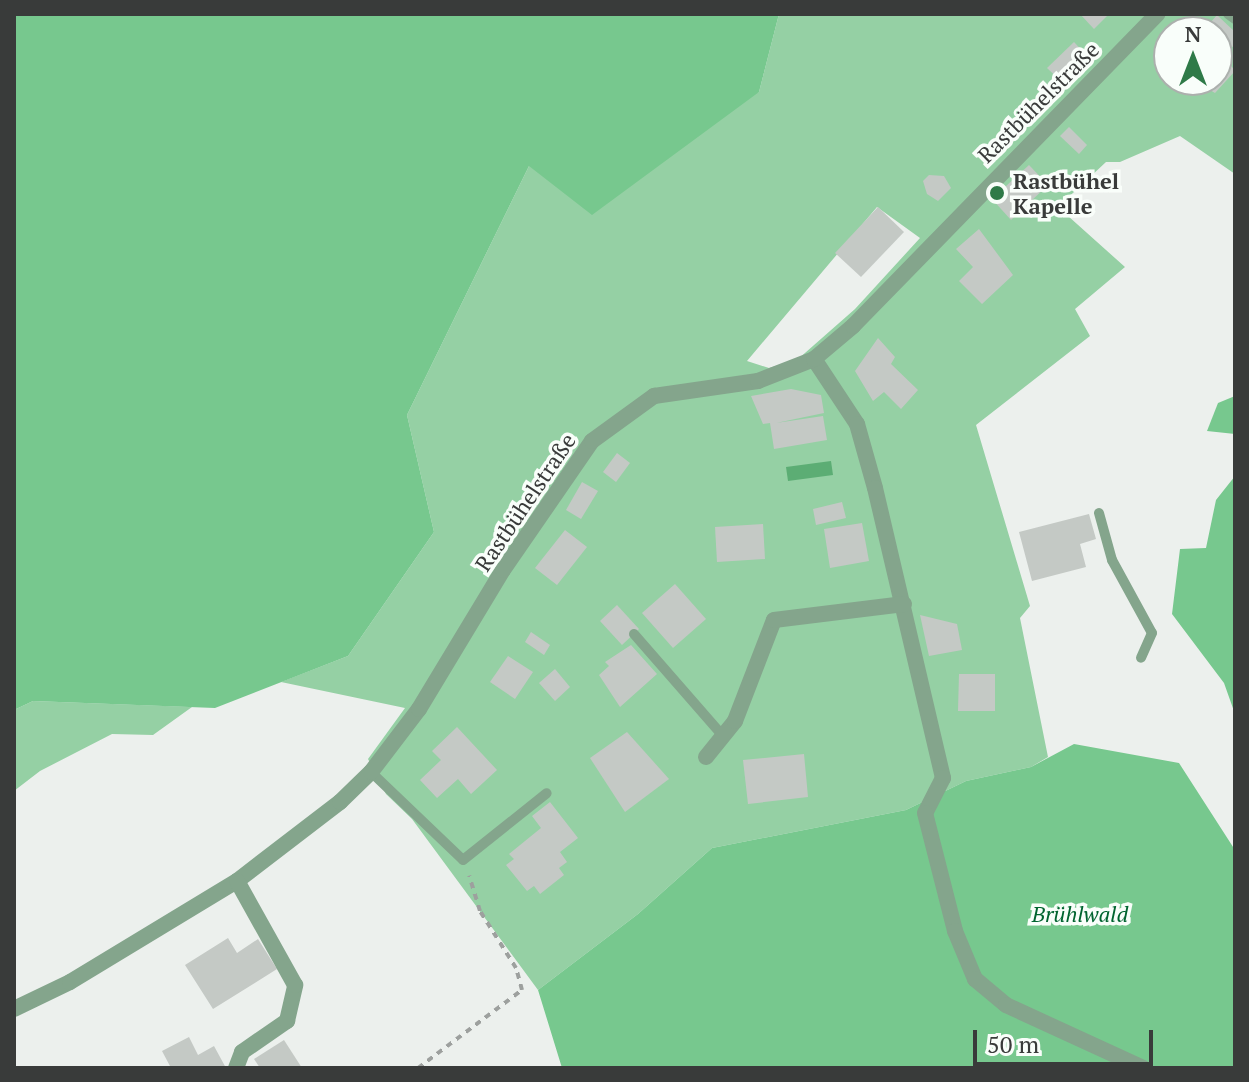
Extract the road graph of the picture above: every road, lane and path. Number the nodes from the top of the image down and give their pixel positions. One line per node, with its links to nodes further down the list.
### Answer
1 (1158, 14): 4 (street, Rastbühelstraße)
2 (1228, 14): 3 (lane)
3 (1235, 19)
4 (814, 359): 6 (street); 11 (street, Rastbühelstraße)
5 (1099, 513): 8 (lane)
6 (904, 604): 9 (street); 18 (street)
7 (634, 634): 9 (lane)
8 (1141, 658)
9 (723, 736): 10 (street)
10 (706, 757)
11 (371, 772): 13 (lane); 14 (street, Rastbühelstraße)
12 (547, 793): 13 (lane)
13 (463, 860): 17 (path)
14 (237, 881): 15 (street, Rastbühelstraße); 16 (street)
15 (14, 1009)
16 (236, 1068)
17 (418, 1068)
18 (1143, 1068)

